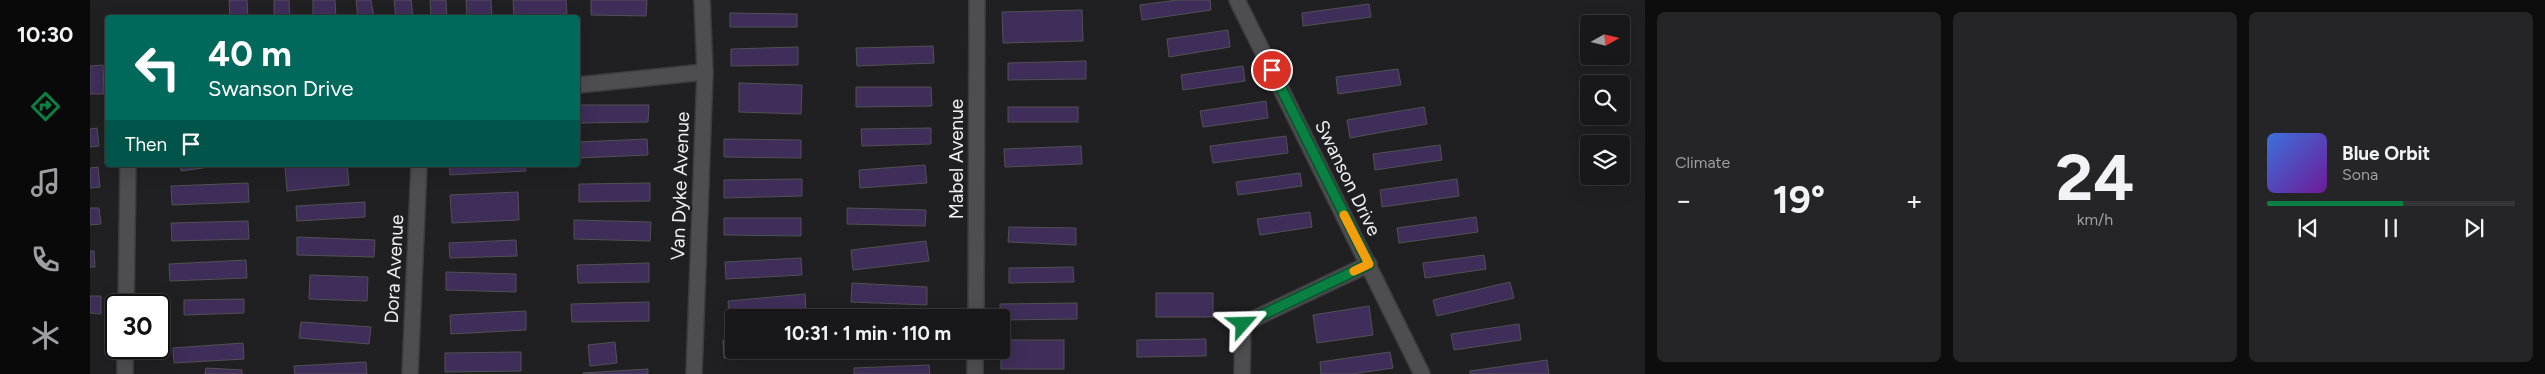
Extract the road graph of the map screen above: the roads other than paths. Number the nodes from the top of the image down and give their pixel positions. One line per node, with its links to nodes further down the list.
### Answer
1 (702, 0): 4 (street, Van Dyke Avenue)
2 (977, 0): 10 (street, Mabel Avenue)
3 (1237, 0): 8 (street, Swanson Drive)
4 (705, 72): 5 (street); 15 (street, Van Dyke Avenue)
5 (580, 85)
6 (128, 167): 9 (street)
7 (419, 167): 14 (street, Dora Avenue)
8 (1369, 264): 17 (street); 18 (street, Swanson Drive)
9 (126, 294)
10 (976, 309)
11 (125, 359): 13 (street)
12 (976, 359): 16 (street)
13 (125, 374)
14 (410, 374)
15 (694, 374)
16 (975, 374)
17 (1242, 374)
18 (1422, 374)

